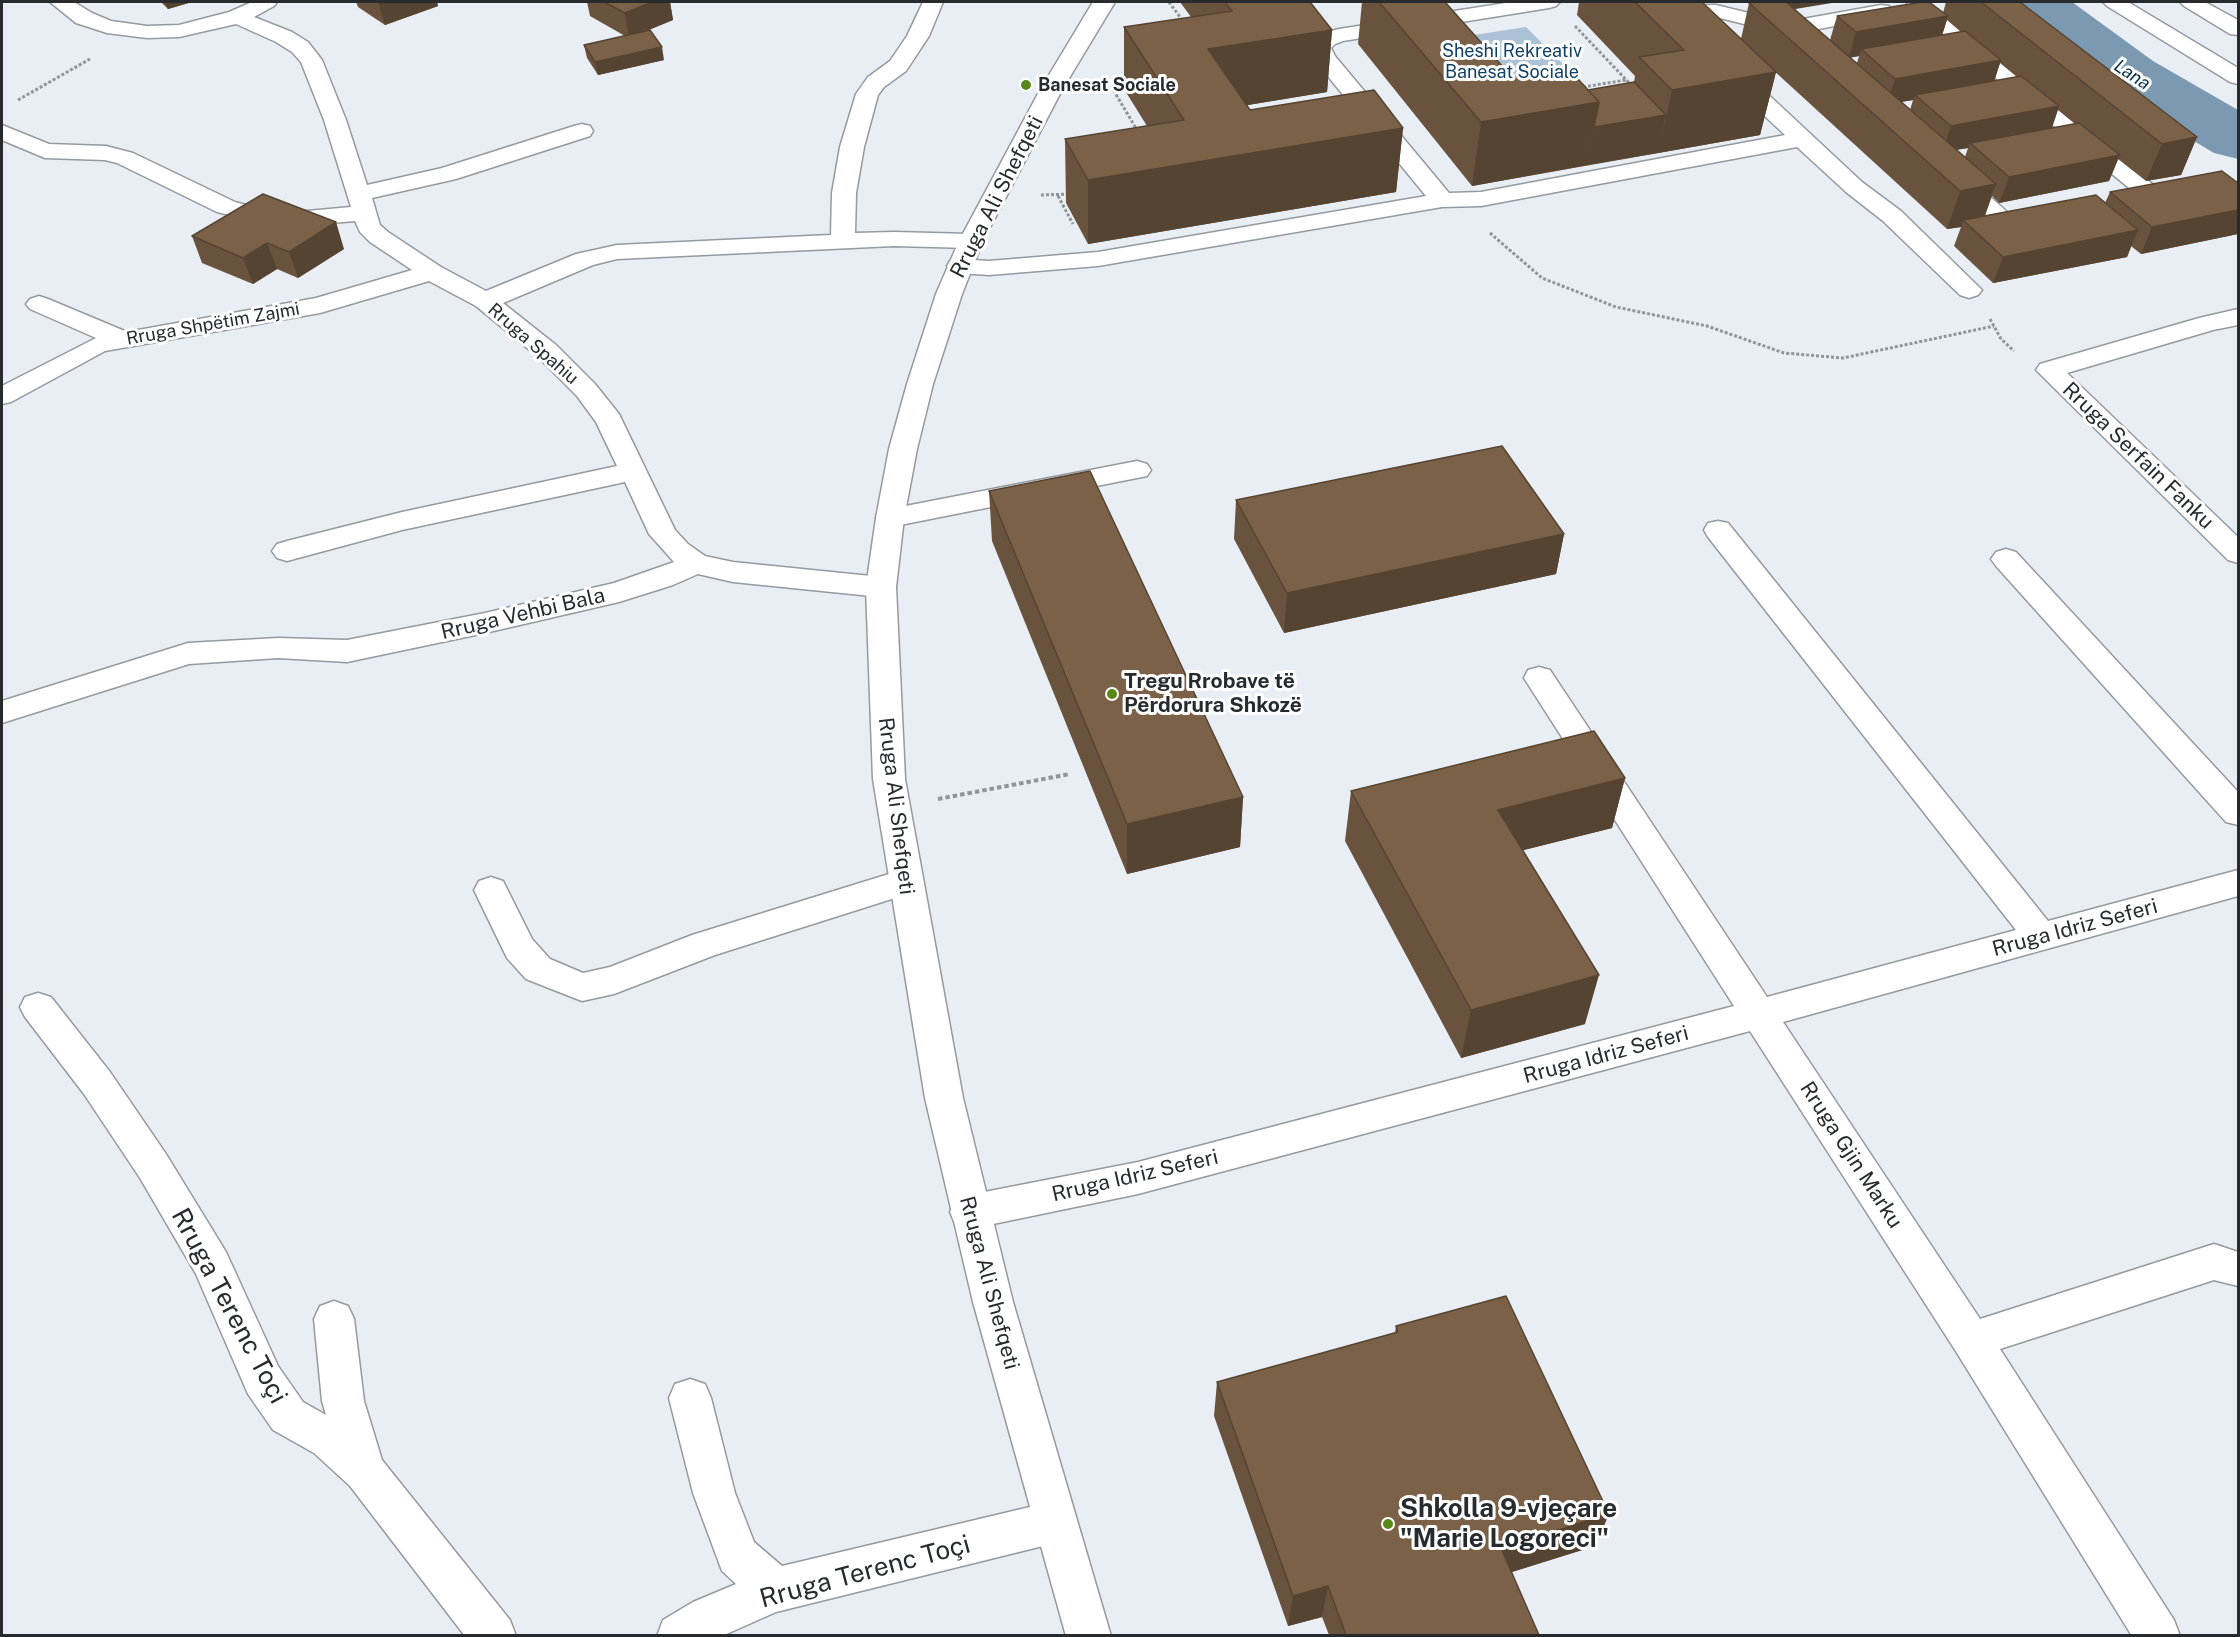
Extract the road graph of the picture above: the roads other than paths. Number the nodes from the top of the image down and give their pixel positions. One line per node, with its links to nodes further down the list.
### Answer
1 (61, 2): 10 (main road)
2 (267, 2): 10 (main road)
3 (933, 2): 27 (main road)
4 (1100, 2): 28 (main road, Rruga Ali Shefqeti)
5 (1549, 2): 23 (main road)
6 (2114, 2): 14 (main road)
7 (2191, 2): 11 (main road)
8 (1926, 3): 9 (main road); 15 (main road)
9 (1661, 6): 12 (main road)
10 (237, 17): 25 (main road, Rruga Spahiu)
11 (2238, 29)
12 (1692, 35)
13 (1717, 59): 19 (main road)
14 (2238, 76)
15 (2028, 94): 16 (main road); 20 (main road)
16 (2006, 98)
17 (582, 131): 25 (main road)
18 (2, 132): 25 (main road)
19 (1801, 139): 23 (main road); 30 (main road)
20 (2083, 139): 21 (main road); 24 (main road)
21 (2050, 145)
22 (1974, 160): 26 (main road)
23 (1452, 200): 28 (main road)
24 (2121, 203)
25 (360, 204): 29 (main road, Rruga Spahiu)
26 (2054, 217)
27 (843, 242): 28 (main road); 31 (main road)
28 (965, 254): 38 (main road, Rruga Ali Shefqeti)
29 (432, 272): 31 (main road, Rruga Spahiu); 34 (main road, Rruga Shpëtim Zajmi)
30 (1969, 290)
31 (485, 302): 37 (main road, Rruga Spahiu)
32 (39, 304): 34 (main road)
33 (2238, 317): 41 (main road, Rruga Serfain Fanku)
34 (122, 339): 35 (main road, Rruga Shpëtim Zajmi)
35 (2, 396)
36 (1137, 470): 38 (main road)
37 (632, 472): 40 (main road); 43 (main road, Rruga Spahiu)
38 (890, 518): 44 (main road, Rruga Ali Shefqeti)
39 (1718, 530): 51 (main road)
40 (287, 551)
41 (2238, 553)
42 (2006, 559): 47 (main road)
43 (696, 564): 44 (main road, Rruga Spahiu); 46 (main road, Rruga Vehbi Bala)
44 (881, 587): 48 (main road, Rruga Ali Shefqeti)
45 (1539, 678): 53 (main road, Rruga Gjin Marku)
46 (2, 712)
47 (2238, 813)
48 (905, 882): 50 (main road); 54 (main road, Rruga Ali Shefqeti)
49 (2238, 883): 51 (main road, Rruga Idriz Seferi)
50 (491, 890)
51 (2042, 937): 53 (main road, Rruga Idriz Seferi)
52 (38, 1007): 59 (main road, Rruga Terenc Toçi)
53 (1759, 1014): 54 (main road, Rruga Idriz Seferi); 57 (main road, Rruga Gjin Marku)
54 (969, 1212): 60 (main road, Rruga Ali Shefqeti)
55 (2238, 1269): 57 (main road)
56 (334, 1319): 59 (main road)
57 (1971, 1340): 65 (main road, Rruga Gjin Marku)
58 (690, 1398): 61 (main road)
59 (365, 1472): 62 (main road, Rruga Terenc Toçi)
60 (1055, 1522): 61 (main road, Rruga Terenc Toçi); 64 (main road, Rruga Ali Shefqeti)
61 (775, 1590): 63 (main road, Rruga Terenc Toçi)
62 (494, 1635)
63 (679, 1635)
64 (1089, 1635)
65 (2158, 1635)

